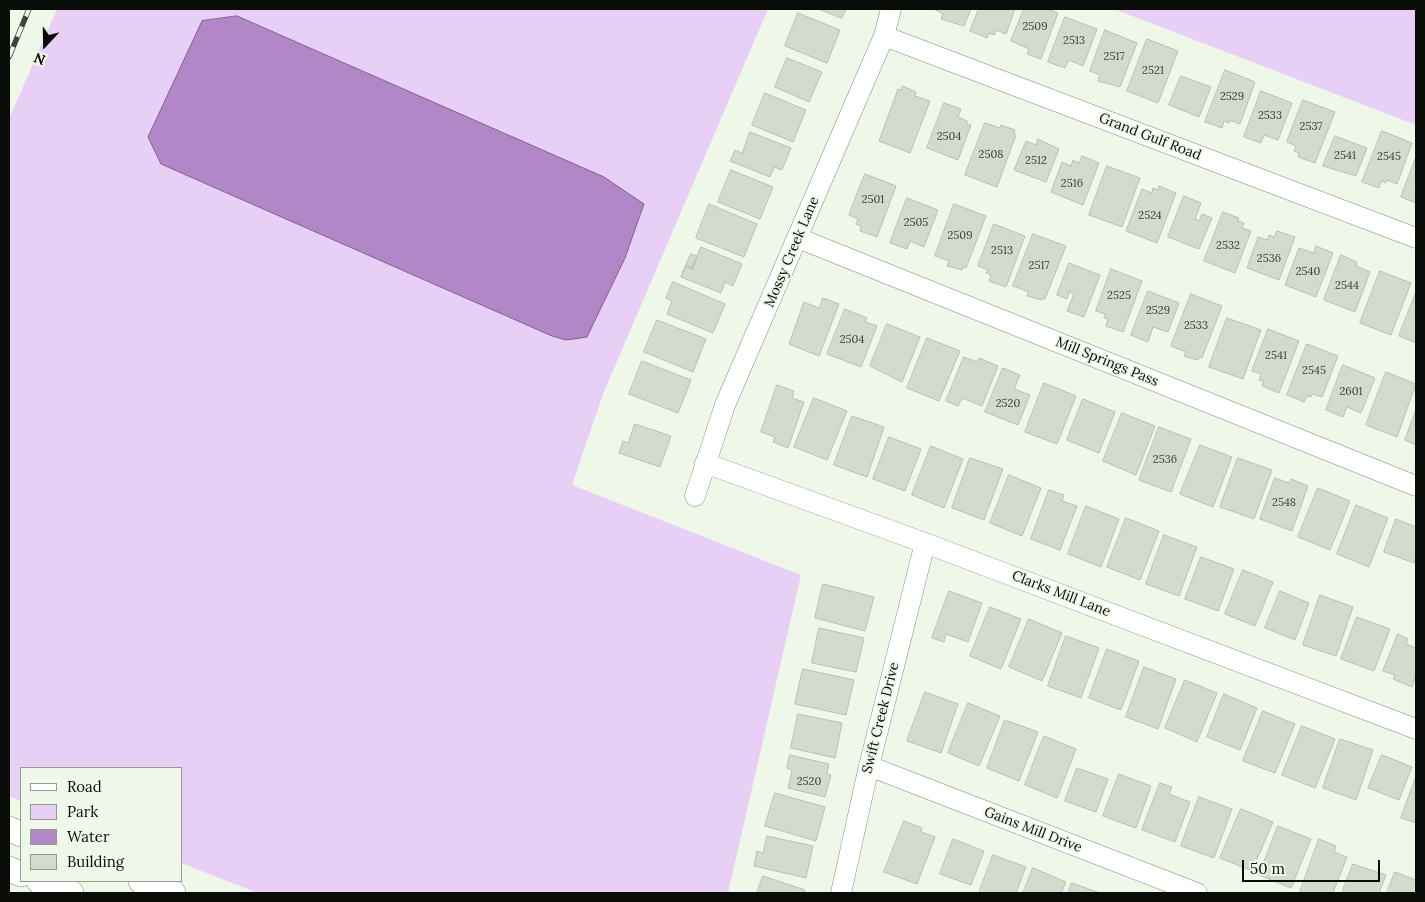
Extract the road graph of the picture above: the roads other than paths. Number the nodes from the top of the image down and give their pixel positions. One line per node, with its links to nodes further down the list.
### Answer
1 (891, 9): 2 (street, Mossy Creek Lane)
2 (884, 36): 3 (street, Mossy Creek Lane); 4 (street, Grand Gulf Road)
3 (798, 238): 5 (street, Mossy Creek Lane); 6 (street, Mill Springs Pass)
4 (1416, 238)
5 (705, 463): 7 (street, Mossy Creek Lane); 8 (street, Clarks Mill Lane)
6 (1416, 486)
7 (695, 496)
8 (925, 543): 9 (street, Clarks Mill Lane); 10 (street, Swift Creek Drive)
9 (1416, 729)
10 (869, 766): 15 (street, Swift Creek Drive); 16 (street, Gains Mill Drive)
11 (41, 882): 13 (main road)
12 (144, 882): 14 (main road)
13 (71, 893)
14 (173, 893)
15 (840, 893)
16 (1197, 893)

